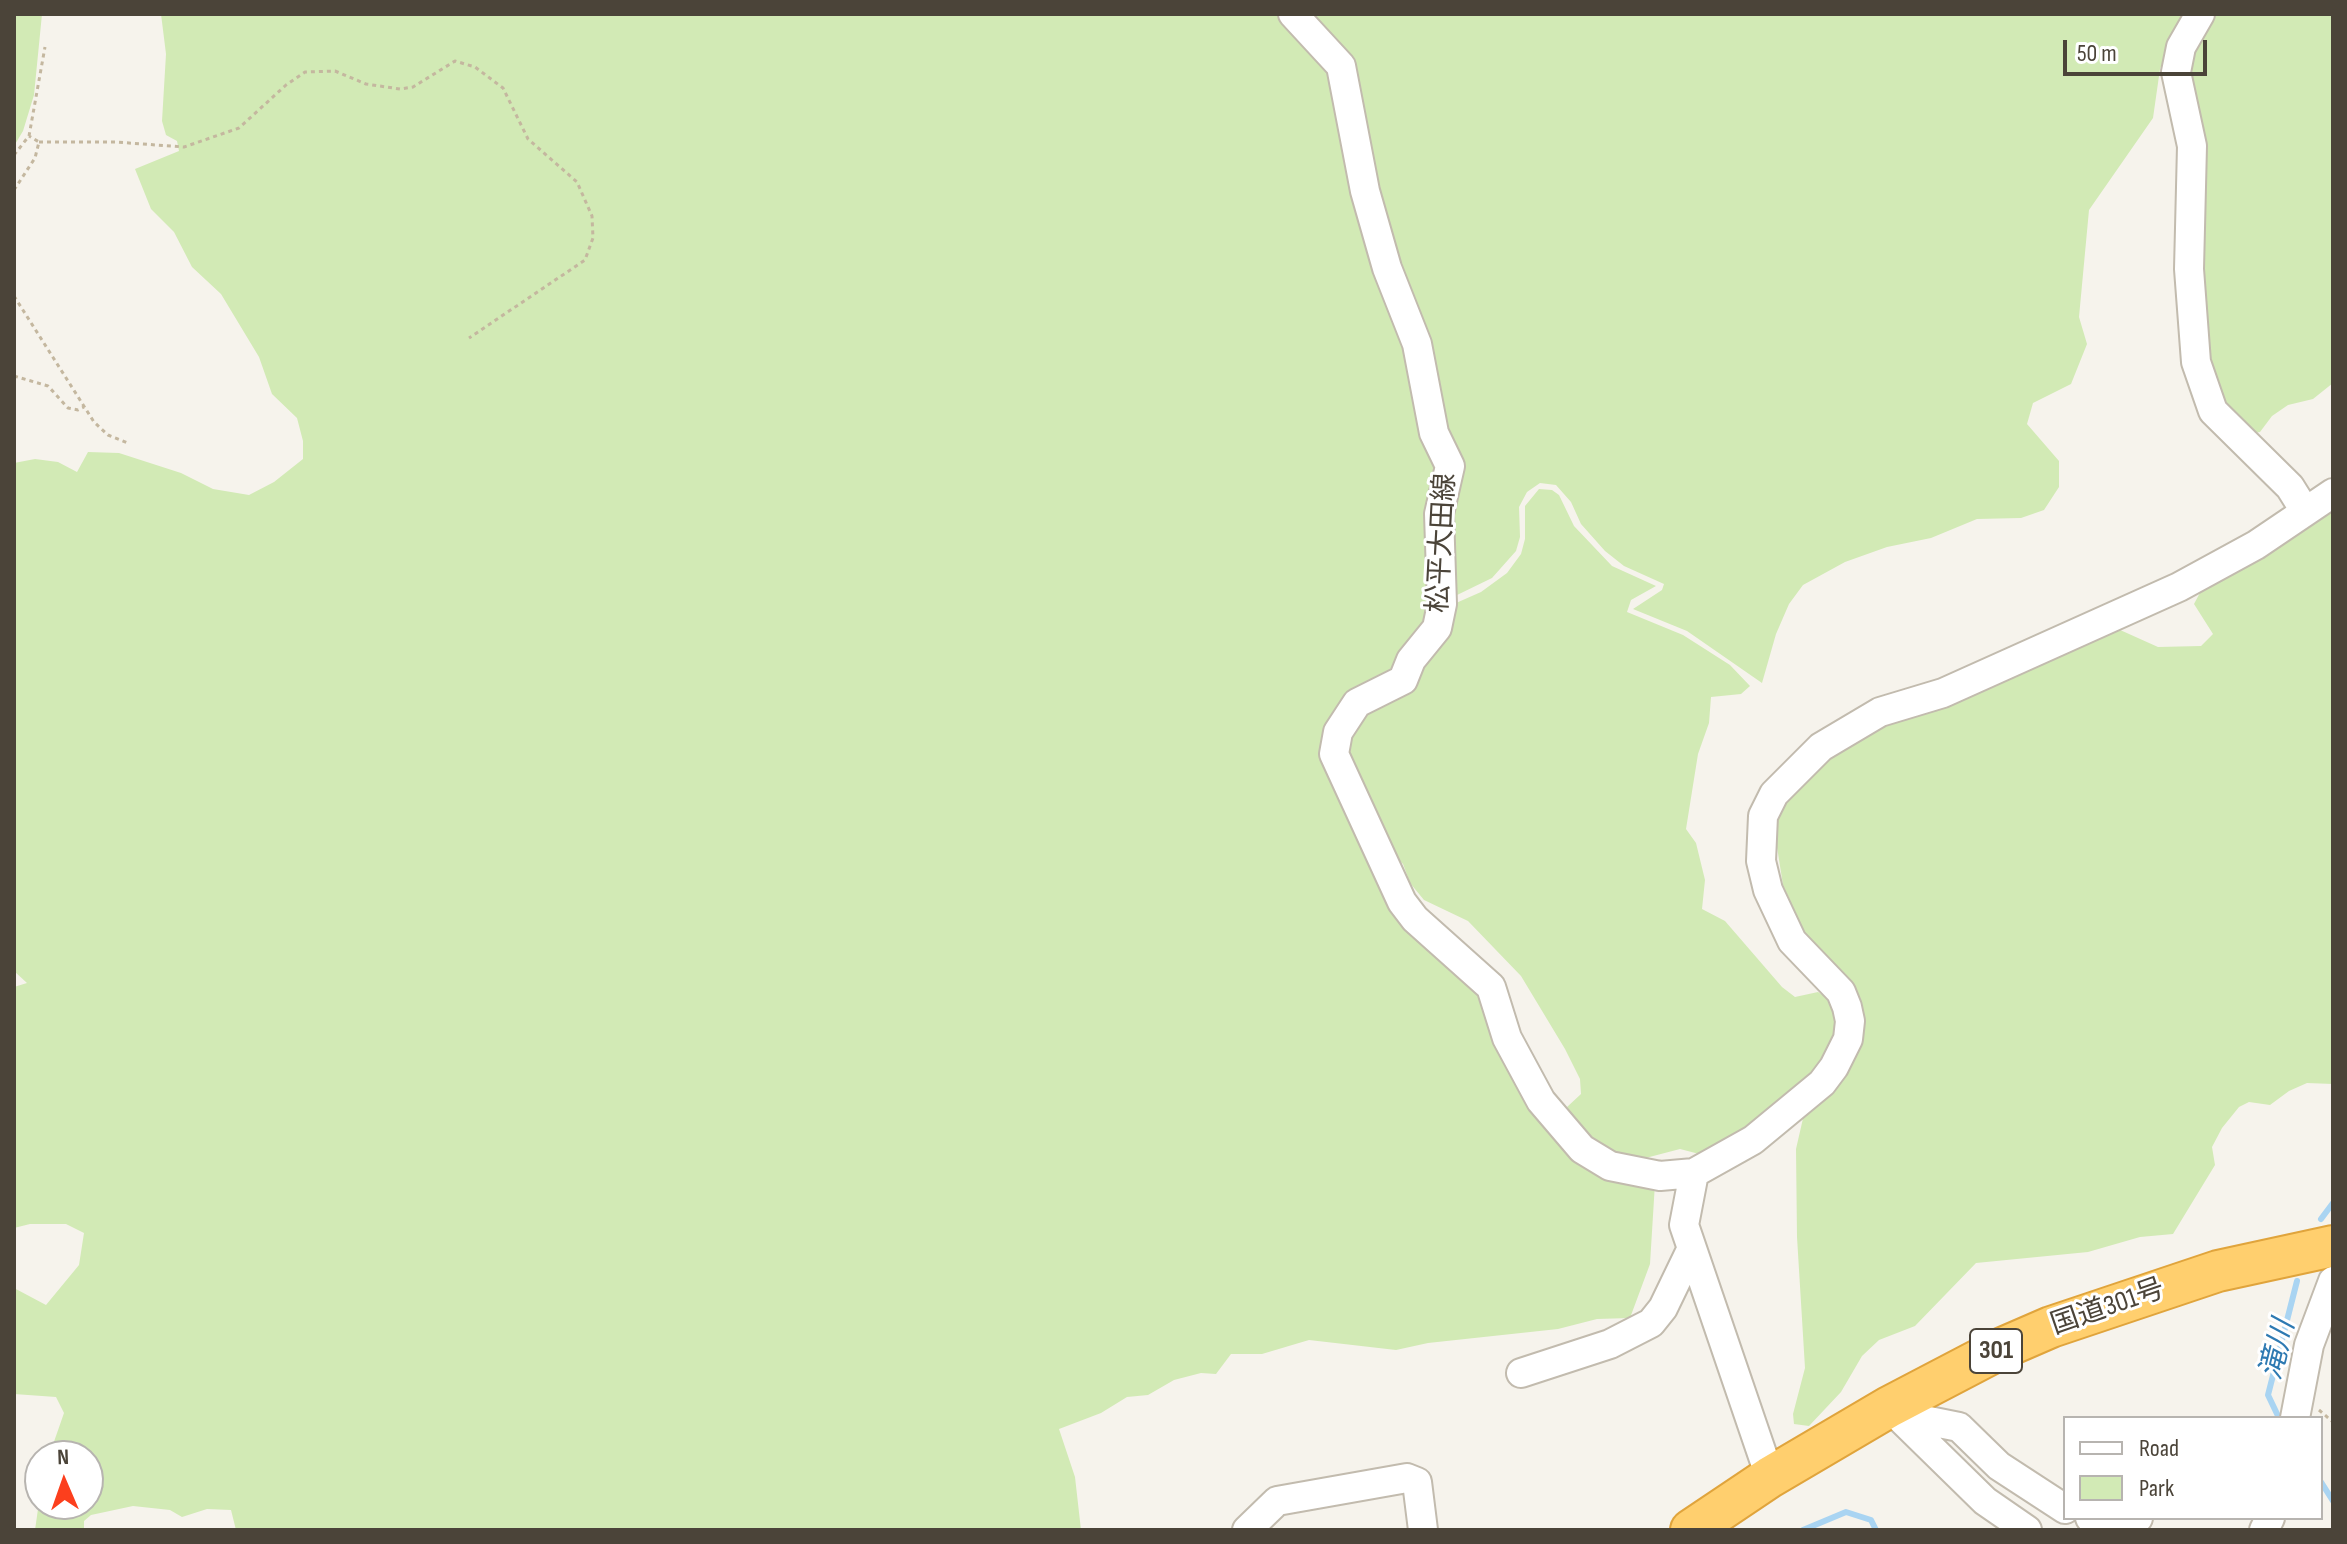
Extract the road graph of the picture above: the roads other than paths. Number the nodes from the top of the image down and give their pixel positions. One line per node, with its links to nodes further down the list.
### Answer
1 (1293, 14): 5 (street, 松平大田線)
2 (2200, 14): 4 (street)
3 (2333, 493): 4 (street)
4 (2305, 511): 5 (street)
5 (1694, 1173): 7 (street)
6 (2333, 1246): 11 (highway, 国道301号 / 301)
7 (1691, 1250): 9 (street); 12 (street)
8 (2333, 1281): 10 (street)
9 (1521, 1373)
10 (2295, 1416)
11 (1901, 1418): 12 (highway, 国道301号 / 301); 13 (street); 19 (street)
12 (1770, 1477): 18 (highway, 国道301号 / 301)
13 (2063, 1508)
14 (2097, 1520): 15 (street)
15 (2135, 1520)
16 (1247, 1530): 17 (street)
17 (1423, 1530)
18 (1691, 1530)
19 (2027, 1530)

